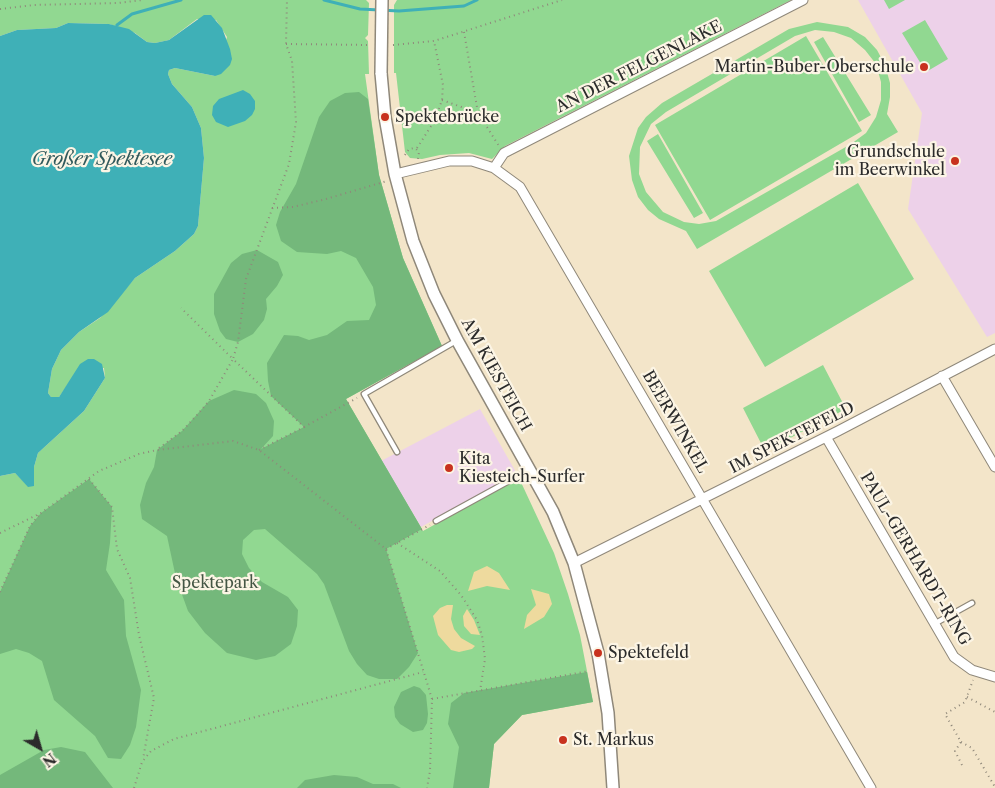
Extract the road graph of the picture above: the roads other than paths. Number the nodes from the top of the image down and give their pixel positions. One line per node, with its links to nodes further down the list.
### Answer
1 (382, 0): 4 (street, AM KIESTEICH, bridge)
2 (803, 0): 3 (street, AN DER FELGENLAKE)
3 (494, 168): 4 (street, BEERWINKEL); 12 (street, BEERWINKEL)
4 (395, 177): 5 (street, AM KIESTEICH)
5 (457, 340): 9 (lane); 11 (street, AM KIESTEICH)
6 (995, 349): 7 (street, IM SPEKTEFELD)
7 (942, 376): 8 (street, IM SPEKTEFELD); 10 (street)
8 (826, 437): 12 (street, IM SPEKTEFELD); 16 (street, PAUL-GERHARDT-RING)
9 (397, 452)
10 (995, 466)
11 (530, 469): 13 (lane); 14 (street, AM KIESTEICH)
12 (703, 499): 14 (street, IM SPEKTEFELD); 19 (street, BEERWINKEL)
13 (436, 521)
14 (574, 564): 18 (street, AM KIESTEICH)
15 (972, 603): 16 (lane)
16 (933, 624): 17 (street, PAUL-GERHARDT-RING)
17 (995, 677)
18 (613, 788)
19 (871, 788)

